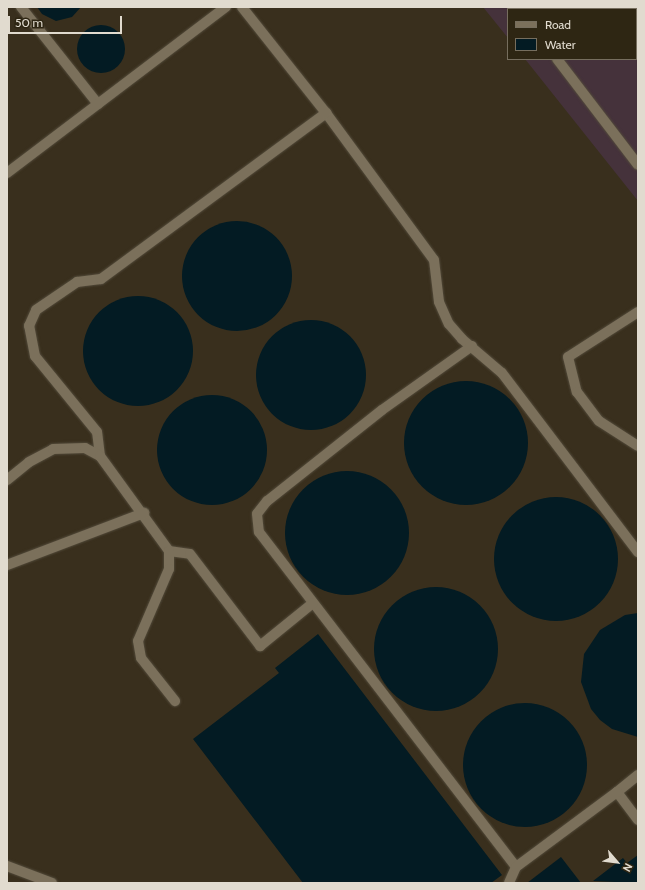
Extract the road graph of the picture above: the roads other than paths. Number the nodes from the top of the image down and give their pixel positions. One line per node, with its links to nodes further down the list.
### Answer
1 (21, 7): 5 (street)
2 (226, 7): 5 (street)
3 (242, 7): 6 (street)
4 (558, 60): 7 (street)
5 (98, 104): 8 (street)
6 (326, 113): 10 (street); 12 (street)
7 (638, 166)
8 (7, 173)
9 (638, 312): 11 (street)
10 (472, 346): 16 (street); 18 (street)
11 (638, 446)
12 (100, 456): 13 (street); 14 (street)
13 (7, 480)
14 (144, 514): 15 (street); 17 (street)
15 (169, 551): 18 (street); 19 (street)
16 (638, 552)
17 (7, 565)
18 (313, 603): 24 (street)
19 (175, 701)
20 (638, 775): 21 (street)
21 (617, 792): 22 (street); 24 (street)
22 (638, 820)
23 (7, 866): 25 (street)
24 (516, 867): 26 (street)
25 (52, 883)
26 (509, 883)

